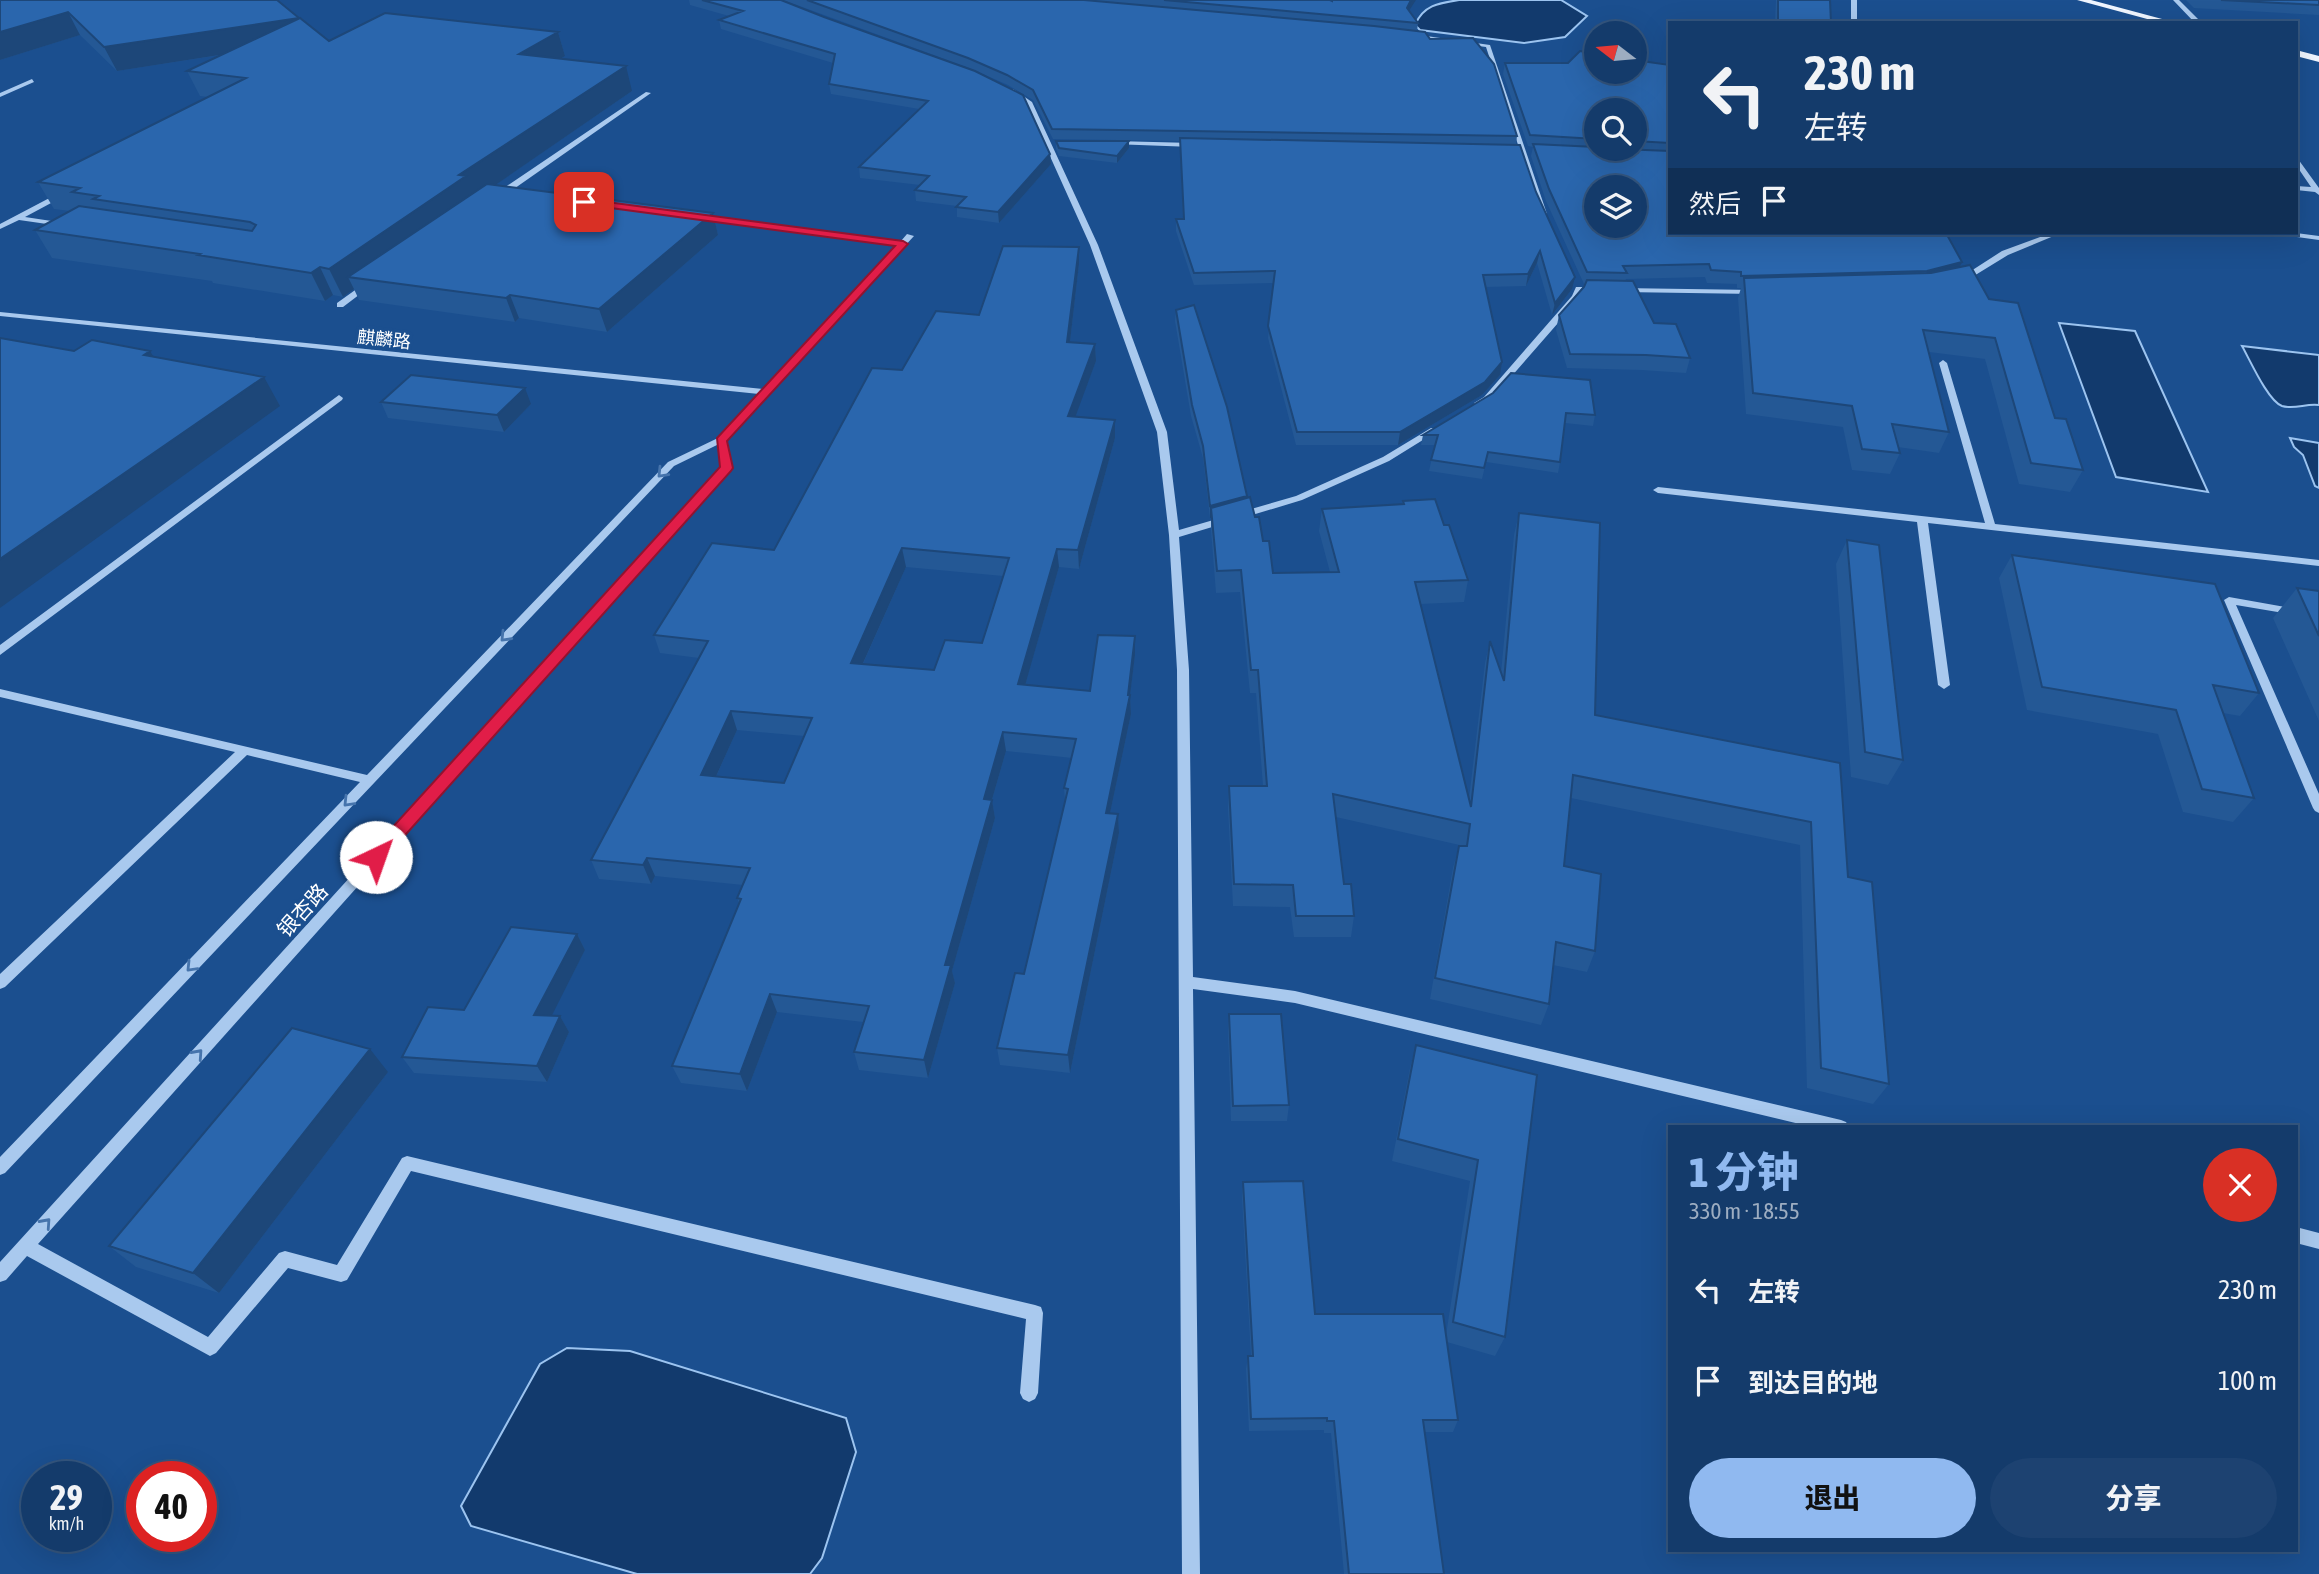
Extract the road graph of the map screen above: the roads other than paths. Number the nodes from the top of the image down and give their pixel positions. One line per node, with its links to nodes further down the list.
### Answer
1 (1854, 0): 4 (street)
2 (2081, 0): 5 (main road)
3 (2176, 0): 6 (street)
4 (1854, 21)
5 (2165, 21)
6 (2197, 21)
7 (1398, 34): 17 (street)
8 (2298, 53): 9 (main road)
9 (2319, 58)
10 (32, 81): 13 (street)
11 (999, 85): 52 (street)
12 (648, 93): 21 (street)
13 (0, 95)
14 (1099, 143): 15 (street)
15 (1209, 145)
16 (1510, 150): 17 (street)
17 (1524, 151): 18 (street); 26 (street)
18 (1538, 152)
19 (2298, 163): 22 (street)
20 (2298, 188): 22 (street)
21 (504, 191): 24 (street); 25 (street)
22 (2318, 192)
23 (66, 193): 28 (street)
24 (518, 193)
25 (493, 199)
26 (1545, 214)
27 (683, 215): 35 (street)
28 (18, 218): 29 (street); 30 (street)
29 (72, 226)
30 (0, 227)
31 (2052, 235): 37 (street)
32 (2297, 235): 34 (street)
33 (910, 236): 35 (street, 银杏路)
34 (2319, 238)
35 (903, 244): 44 (street, 银杏路)
36 (372, 282): 41 (street)
37 (1949, 282)
38 (1605, 289): 46 (street)
39 (1618, 290): 40 (street)
40 (1763, 292)
41 (340, 305)
42 (0, 314): 44 (street, 麒麟路)
43 (1943, 363): 51 (street)
44 (766, 392): 48 (street, 银杏路)
45 (339, 398): 55 (street)
46 (1464, 412)
47 (1442, 425): 52 (street)
48 (721, 440): 59 (street, 银杏路, one-way to 59); 67 (street, 银杏路, one-way to 48)
49 (1658, 489): 50 (street)
50 (1922, 519): 51 (street); 56 (street)
51 (1991, 526): 53 (street)
52 (1174, 535): 61 (street)
53 (2319, 563)
54 (2319, 616): 60 (street)
55 (0, 651)
56 (1944, 685)
57 (0, 693): 58 (street)
58 (245, 750): 59 (street); 62 (street)
59 (370, 780): 64 (street, 银杏路, one-way to 64)
60 (2319, 808)
61 (1186, 982): 63 (street); 70 (street)
62 (0, 983)
63 (1833, 1125)
64 (0, 1168)
65 (2298, 1236): 66 (street)
66 (2319, 1241)
67 (25, 1245): 68 (street, 银杏路); 69 (street)
68 (0, 1274)
69 (1029, 1393)
70 (1191, 1574)

